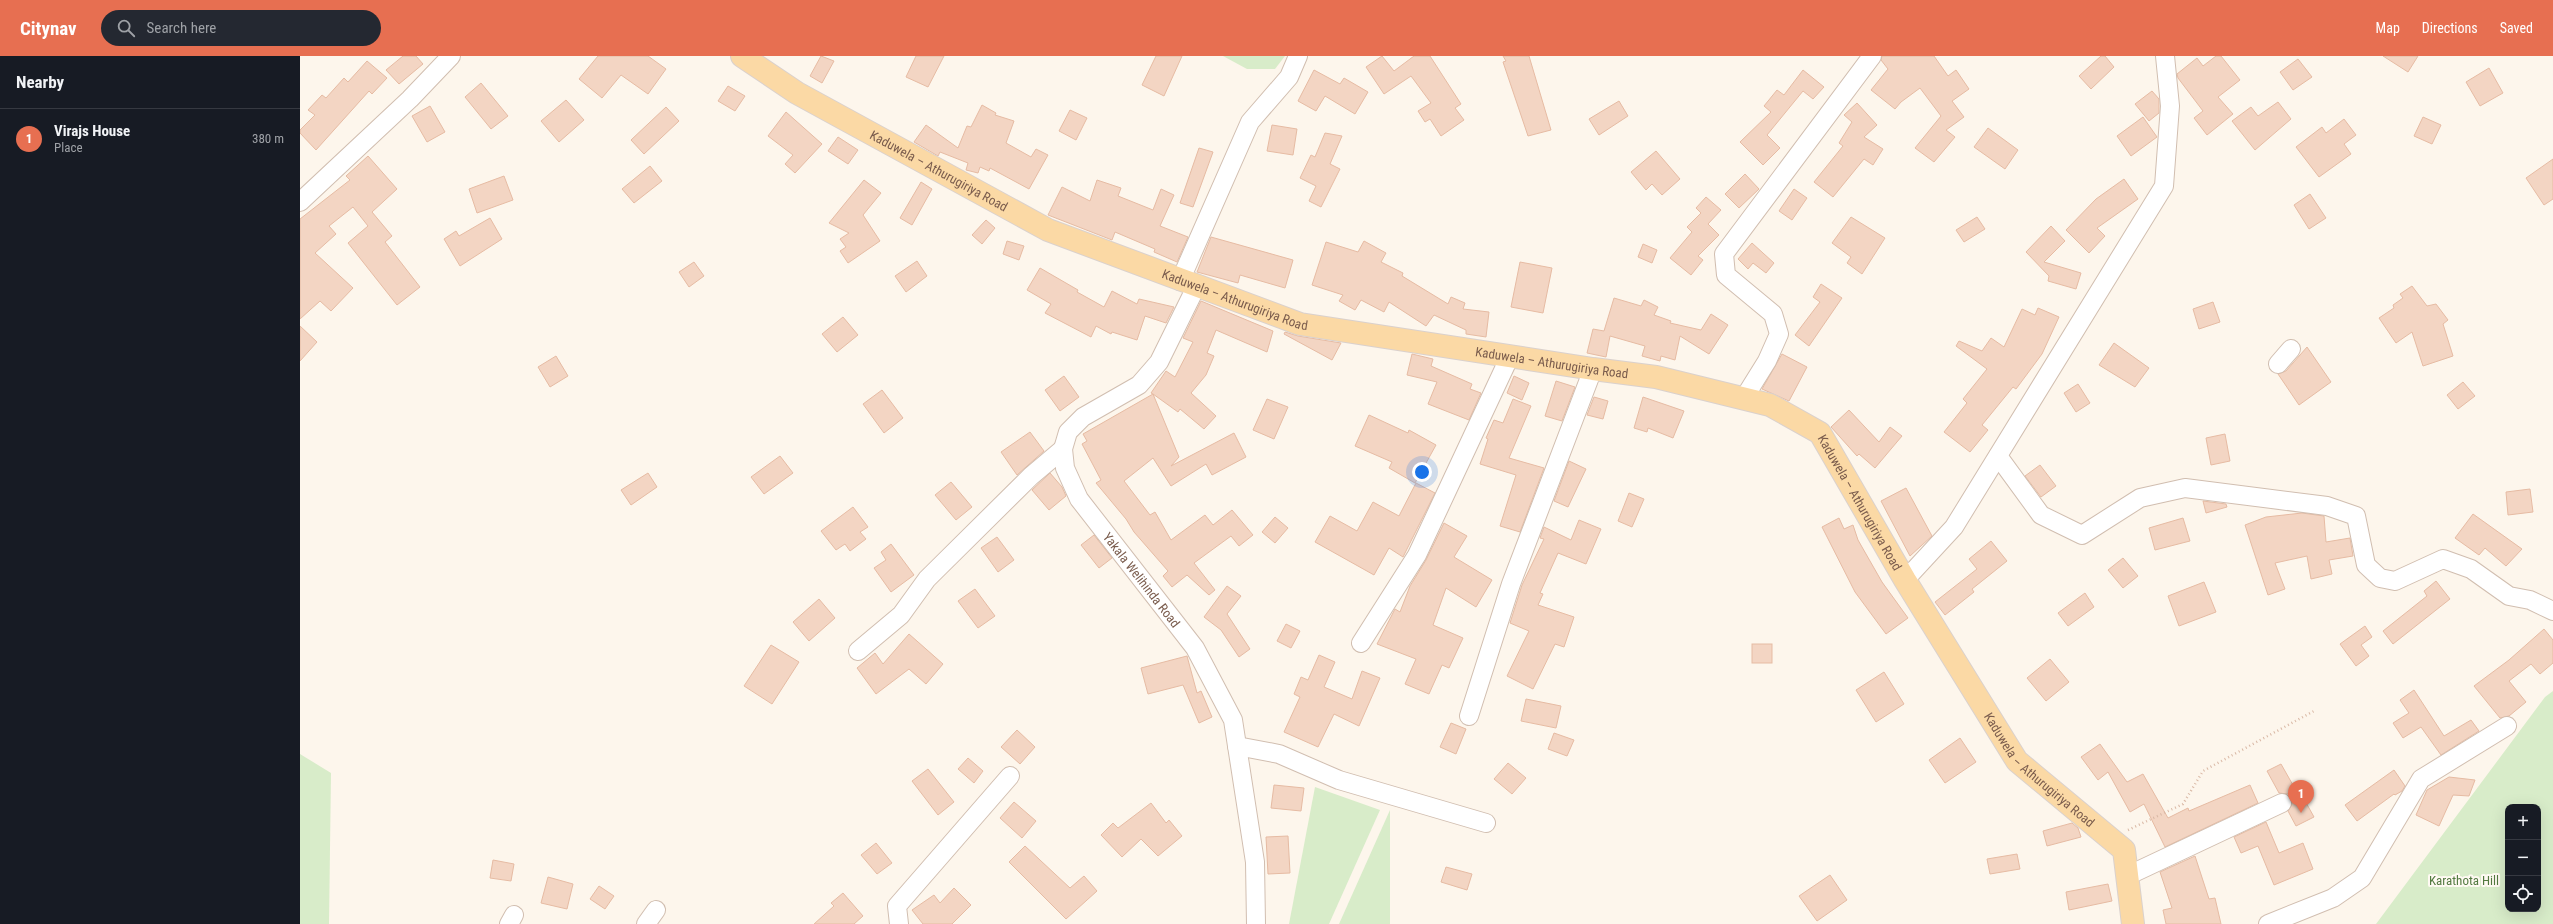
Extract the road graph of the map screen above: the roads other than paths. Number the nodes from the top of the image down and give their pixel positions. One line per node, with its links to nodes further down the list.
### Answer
1 (451, 56): 6 (street)
2 (742, 56): 7 (main road, Kaduwela – Athurugiriya Road)
3 (1298, 56): 7 (street, Yakala Welihinda Road)
4 (1872, 56): 12 (street)
5 (2164, 56): 14 (street)
6 (300, 202)
7 (1188, 284): 9 (main road, Kaduwela – Athurugiriya Road); 13 (street, Yakala Welihinda Road)
8 (2291, 349): 10 (street)
9 (1510, 356): 11 (main road, Kaduwela – Athurugiriya Road); 17 (street)
10 (2278, 364)
11 (1593, 369): 12 (main road, Kaduwela – Athurugiriya Road); 19 (street)
12 (1744, 398): 15 (main road, Kaduwela – Athurugiriya Road)
13 (1063, 449): 18 (street); 21 (street, Yakala Welihinda Road)
14 (1998, 456): 15 (street); 16 (street)
15 (1905, 580): 25 (main road, Kaduwela – Athurugiriya Road)
16 (2553, 611)
17 (1360, 643)
18 (858, 650)
19 (1469, 716)
20 (2507, 726): 29 (street)
21 (1237, 746): 24 (street); 27 (street, Yakala Welihinda Road)
22 (1010, 776): 26 (street)
23 (2282, 803): 25 (street)
24 (1486, 823)
25 (2127, 876): 28 (main road, Kaduwela – Athurugiriya Road)
26 (899, 924)
27 (1256, 924)
28 (2133, 924)
29 (2268, 924)

